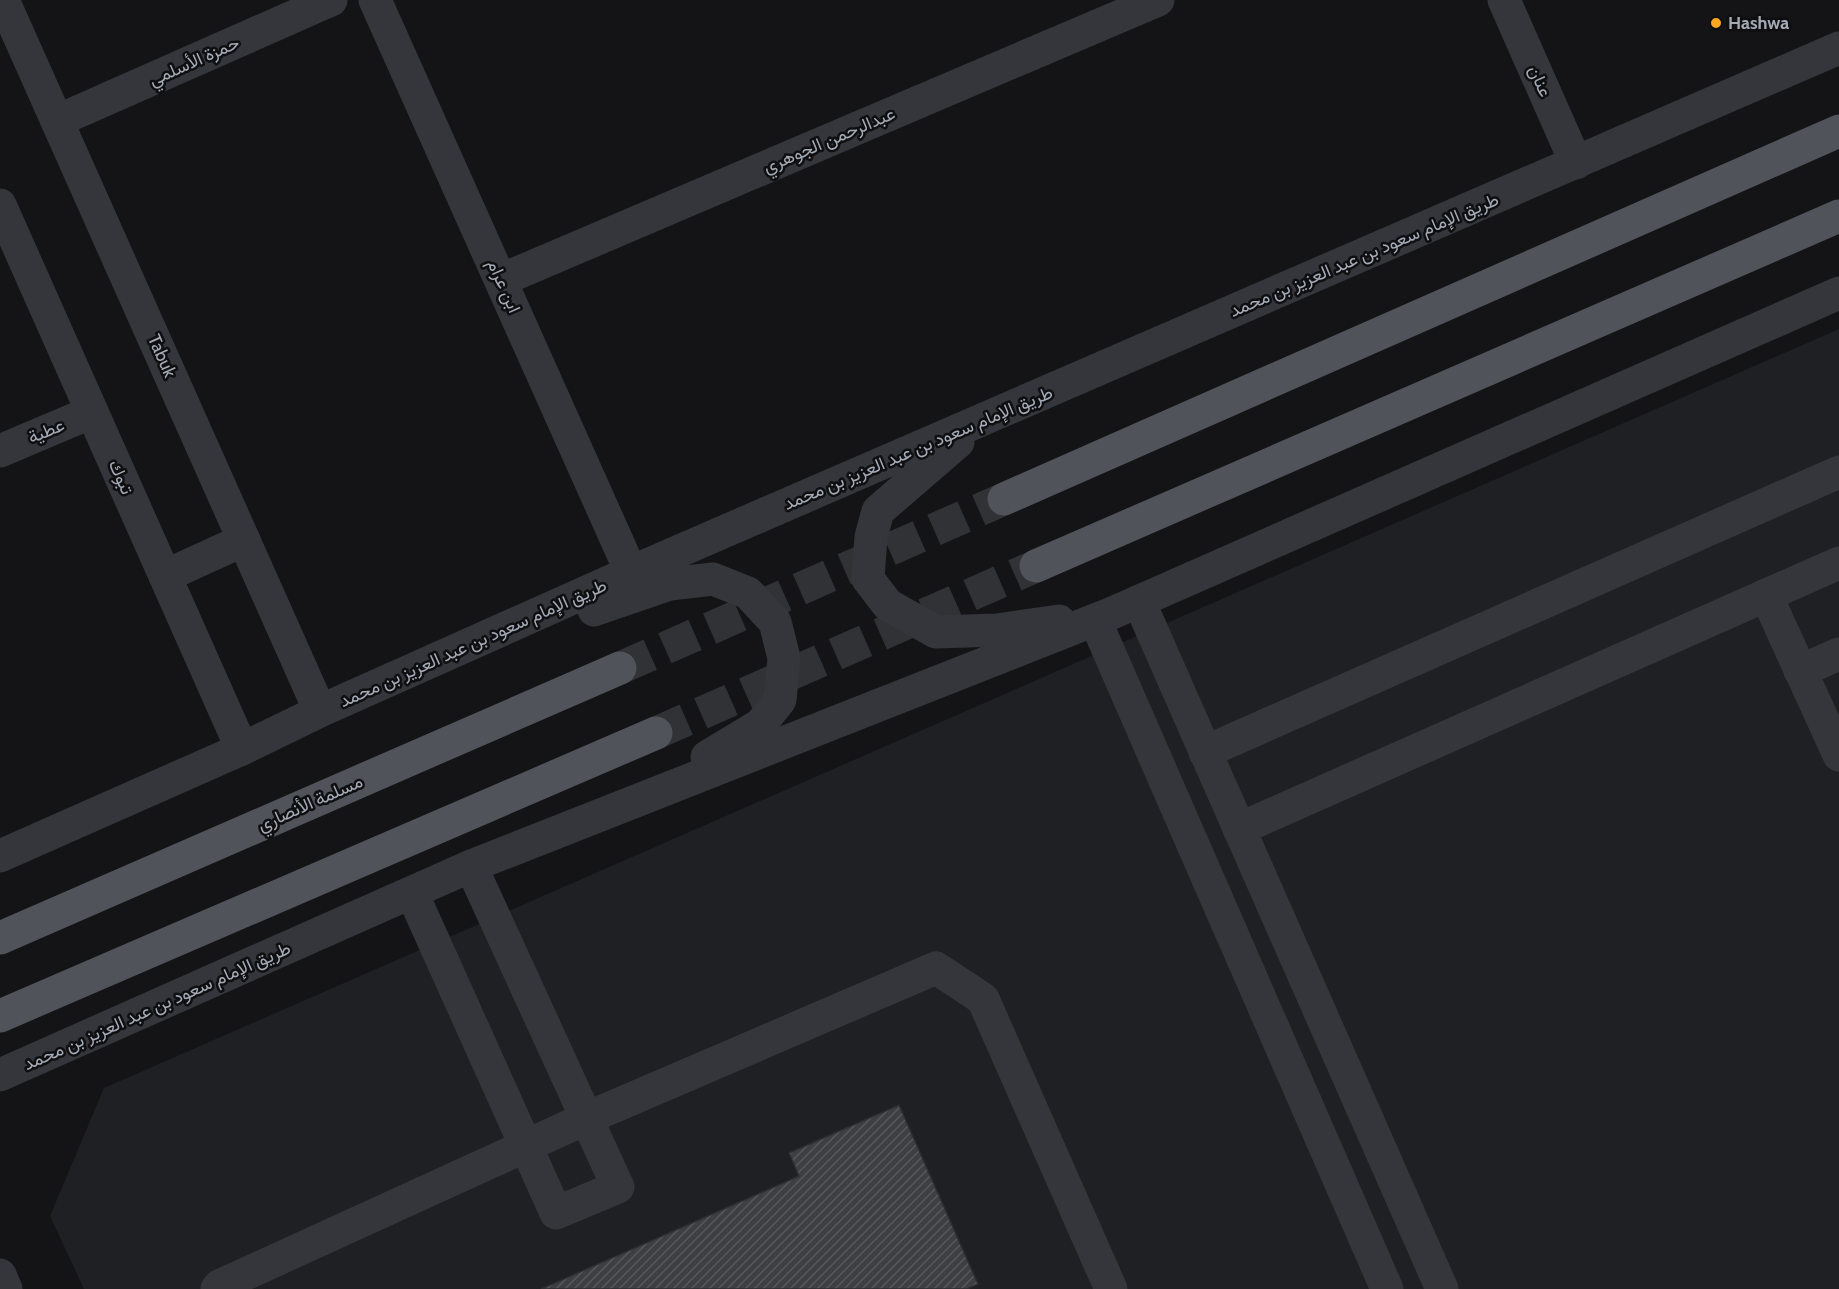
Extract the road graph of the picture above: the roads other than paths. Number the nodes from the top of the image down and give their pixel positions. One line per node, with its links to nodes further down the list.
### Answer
1 (3, 0): 7 (street, Tabuk)
2 (332, 0): 7 (street, حمزة الأسلمي)
3 (375, 0): 12 (street, ابن عرام)
4 (1158, 0): 12 (street, عبدالرحمن الجوهري)
5 (1504, 0): 9 (street, عنان)
6 (1839, 48): 9 (street, طريق الإمام سعود بن عبد العزيز بن محمد)
7 (57, 121): 19 (street, Tabuk)
8 (1839, 131): 18 (main road)
9 (1576, 163): 15 (street, طريق الإمام سعود بن عبد العزيز بن محمد)
10 (0, 205): 14 (street, تبوك)
11 (1839, 216): 21 (main road)
12 (501, 280): 22 (street, ابن عرام)
13 (1839, 293): 25 (street, طريق الإمام سعود بن عبد العزيز بن محمد)
14 (92, 412): 16 (street, عطية); 23 (street, تبوك)
15 (987, 418): 22 (street, طريق الإمام سعود بن عبد العزيز بن محمد); 26 (street)
16 (0, 451)
17 (1839, 471): 34 (street)
18 (1004, 499)
19 (244, 540): 23 (street); 31 (street, Tabuk)
20 (1839, 562): 24 (street)
21 (1036, 567)
22 (631, 573): 28 (street, طريق الإمام سعود بن عبد العزيز بن محمد)
23 (165, 576): 33 (street, تبوك)
24 (1766, 595): 30 (street); 37 (street)
25 (1139, 601): 26 (street, طريق الإمام سعود بن عبد العزيز بن محمد); 34 (street)
26 (1102, 617): 36 (street, طريق الإمام سعود بن عبد العزيز بن محمد); 50 (street)
27 (1839, 654): 30 (street)
28 (445, 655): 31 (street, طريق الإمام سعود بن عبد العزيز بن محمد); 36 (street)
29 (620, 668): 41 (main road, مسلمة الأنصاري)
30 (1800, 671): 35 (street)
31 (320, 711): 33 (street, طريق الإمام سعود بن عبد العزيز بن محمد)
32 (656, 733): 42 (main road)
33 (242, 749): 38 (street, طريق الإمام سعود بن عبد العزيز بن محمد)
34 (1205, 752): 37 (street)
35 (1839, 754)
36 (617, 809): 39 (street, طريق الإمام سعود بن عبد العزيز بن محمد)
37 (1239, 829): 51 (street)
38 (0, 856)
39 (471, 866): 40 (street, طريق الإمام سعود بن عبد العزيز بن محمد); 44 (street)
40 (412, 893): 43 (street, طريق الإمام سعود بن عبد العزيز بن محمد); 45 (street)
41 (0, 938)
42 (0, 1016)
43 (0, 1075)
44 (587, 1118): 45 (street); 45 (street); 49 (street)
45 (526, 1145): 48 (street)
46 (0, 1275): 47 (street)
47 (6, 1289)
48 (217, 1289)
49 (1111, 1289)
50 (1387, 1289)
51 (1442, 1289)

